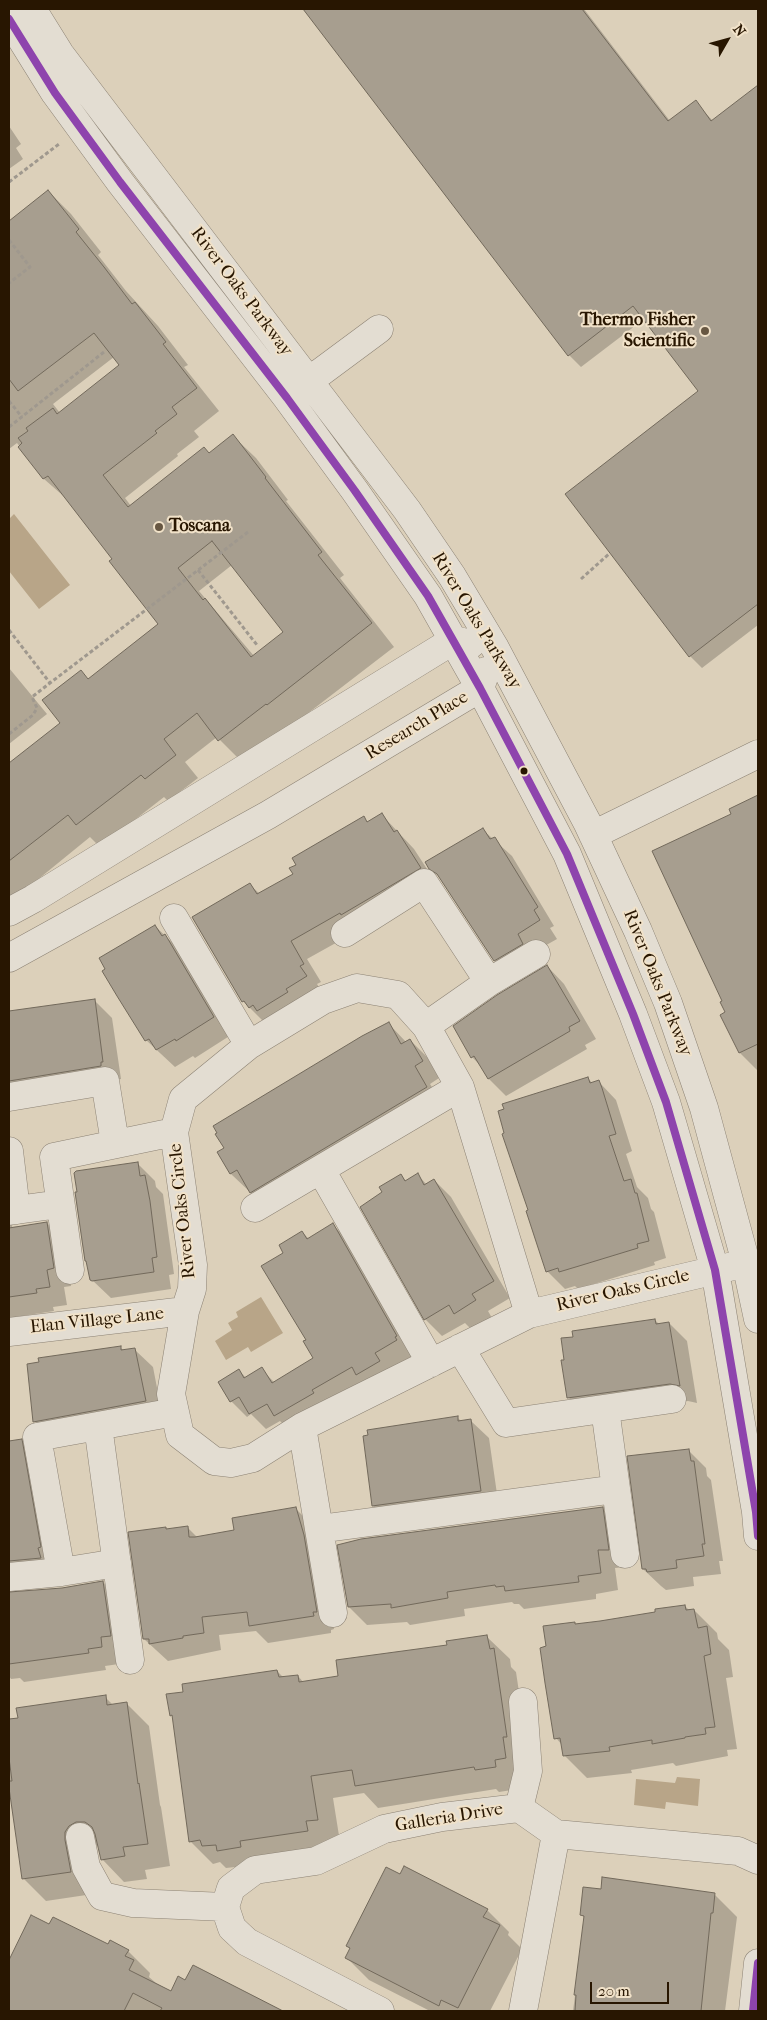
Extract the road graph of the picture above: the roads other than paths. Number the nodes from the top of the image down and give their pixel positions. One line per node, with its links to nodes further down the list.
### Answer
1 (32, 9): 3 (street, River Oaks Parkway)
2 (9, 19): 4 (street, River Oaks Parkway)
3 (144, 163): 4 (street); 6 (street, River Oaks Parkway)
4 (120, 182): 7 (street, River Oaks Parkway)
5 (379, 329): 6 (street)
6 (310, 381): 7 (street); 9 (street, River Oaks Parkway)
7 (287, 398): 8 (street, River Oaks Parkway)
8 (454, 640): 9 (street); 10 (street, River Oaks Parkway); 13 (street)
9 (494, 648): 10 (street, Research Place); 12 (street, River Oaks Parkway)
10 (480, 688): 17 (street, Research Place); 32 (street, River Oaks Parkway)
11 (758, 754): 12 (street)
12 (593, 835): 30 (street, River Oaks Parkway)
13 (9, 912)
14 (174, 918): 20 (street)
15 (344, 933): 18 (street)
16 (536, 954): 18 (street)
17 (9, 958)
18 (489, 982): 19 (street)
19 (426, 1026): 20 (street, River Oaks Circle); 21 (street, River Oaks Circle)
20 (249, 1045): 23 (street, River Oaks Circle)
21 (460, 1088): 26 (street); 34 (street, River Oaks Circle)
22 (9, 1098): 24 (street)
23 (174, 1132): 24 (street); 33 (street, River Oaks Circle)
24 (114, 1143): 27 (street)
25 (9, 1151): 29 (street)
26 (321, 1170): 28 (street); 38 (street)
27 (60, 1204): 29 (street); 31 (street)
28 (255, 1208)
29 (12, 1211)
30 (746, 1263): 32 (street, River Oaks Circle); 35 (street, River Oaks Parkway)
31 (70, 1270)
32 (715, 1270): 34 (street, River Oaks Circle); 46 (street, River Oaks Parkway)
33 (185, 1311): 36 (street, Elan Village Lane); 41 (street, River Oaks Circle)
34 (529, 1314): 37 (street, River Oaks Circle)
35 (758, 1320)
36 (9, 1332)
37 (460, 1348): 38 (street, River Oaks Circle); 40 (street)
38 (431, 1362): 43 (street, River Oaks Circle)
39 (672, 1399): 40 (street)
40 (606, 1409): 44 (street)
41 (175, 1412): 42 (street); 43 (street, River Oaks Circle)
42 (98, 1426): 48 (street); 49 (street)
43 (302, 1427): 45 (street)
44 (616, 1489): 45 (street); 47 (street)
45 (319, 1529): 51 (street)
46 (758, 1536)
47 (625, 1554)
48 (117, 1563): 49 (street); 52 (street)
49 (61, 1572): 50 (street)
50 (9, 1577)
51 (333, 1613)
52 (130, 1660)
53 (523, 1702): 54 (street)
54 (519, 1808): 55 (street, Galleria Drive); 58 (street, Galleria Drive)
55 (556, 1834): 57 (street, Galleria Drive); 61 (street)
56 (80, 1837): 58 (street)
57 (758, 1860)
58 (225, 1907): 60 (street)
59 (758, 1963): 62 (street)
60 (373, 2010)
61 (523, 2011)
62 (753, 2011)

